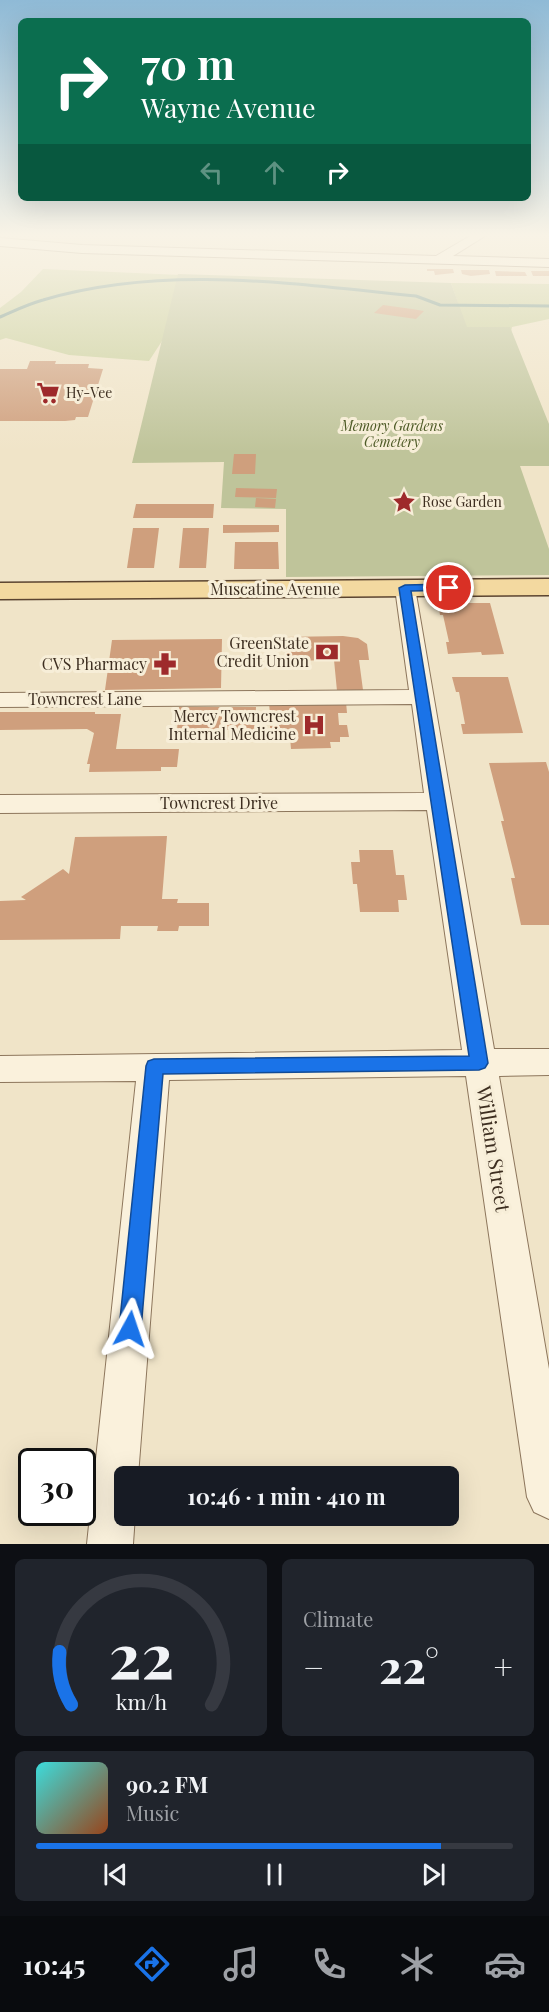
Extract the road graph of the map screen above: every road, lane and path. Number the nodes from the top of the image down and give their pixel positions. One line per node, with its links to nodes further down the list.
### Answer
1 (549, 587): 2 (main road, Muscatine Avenue)
2 (405, 588): 3 (main road, Muscatine Avenue); 4 (street, William Street)
3 (0, 591)
4 (422, 697): 5 (street, Towncrest Lane); 6 (street, William Street)
5 (0, 700)
6 (438, 801): 7 (street, Towncrest Drive); 9 (street, William Street)
7 (0, 804)
8 (549, 1062): 9 (street)
9 (479, 1063): 10 (street); 12 (street, William Street)
10 (154, 1066): 11 (street); 13 (street)
11 (0, 1069)
12 (549, 1497)
13 (110, 1544)

